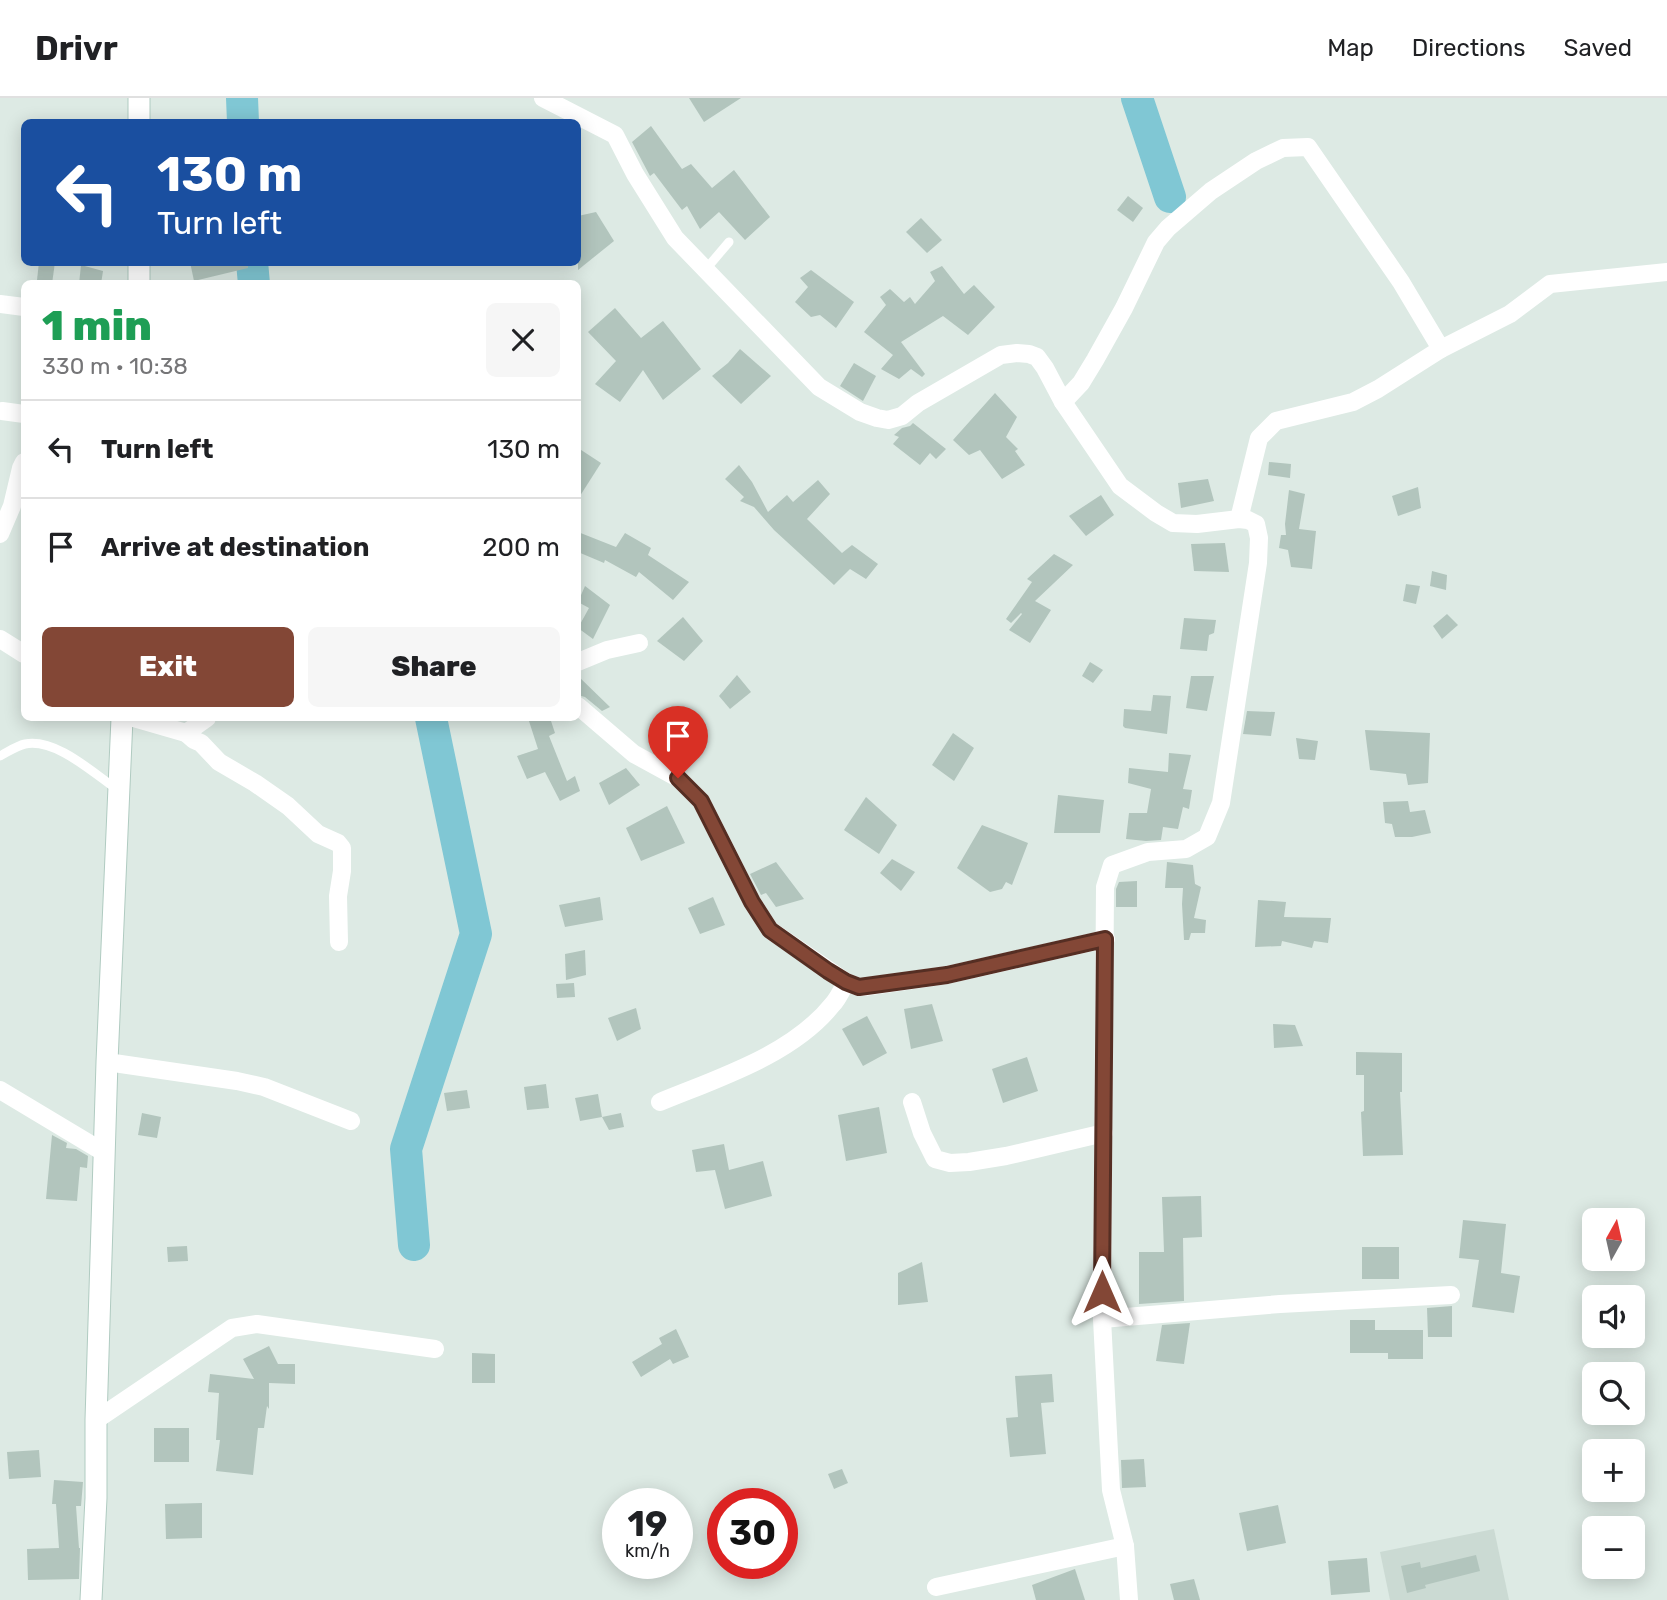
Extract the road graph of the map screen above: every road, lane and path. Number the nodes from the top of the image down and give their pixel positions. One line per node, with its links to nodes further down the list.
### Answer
1 (139, 98): 3 (street)
2 (543, 98): 5 (street)
3 (139, 119)
4 (729, 242): 5 (lane)
5 (706, 269): 10 (street)
6 (1667, 272): 9 (street)
7 (0, 304): 8 (street)
8 (21, 307)
9 (1441, 349): 10 (street); 14 (street)
10 (1063, 402): 14 (street)
11 (2, 411): 12 (street)
12 (21, 414)
13 (21, 468): 15 (street)
14 (1239, 519): 27 (street)
15 (0, 534)
16 (0, 639): 18 (street)
17 (639, 643): 19 (street)
18 (21, 652)
19 (581, 661)
20 (581, 709): 29 (street)
21 (122, 721): 26 (street)
22 (144, 721): 24 (street)
23 (204, 721): 24 (street)
24 (186, 733): 28 (street)
25 (0, 756): 26 (lane)
26 (119, 790): 30 (street)
27 (1105, 939): 29 (street); 35 (street)
28 (339, 942)
29 (846, 982): 32 (street)
30 (107, 1062): 34 (street); 36 (street)
31 (0, 1090): 36 (street)
32 (660, 1102)
33 (912, 1102): 35 (street)
34 (351, 1121)
35 (1104, 1133): 38 (street)
36 (104, 1153): 40 (street)
37 (1451, 1295): 38 (street)
38 (1102, 1319): 41 (street)
39 (435, 1349): 40 (street)
40 (96, 1420): 43 (street)
41 (1125, 1546): 42 (street); 44 (street)
42 (936, 1587)
43 (90, 1600)
44 (1129, 1600)

